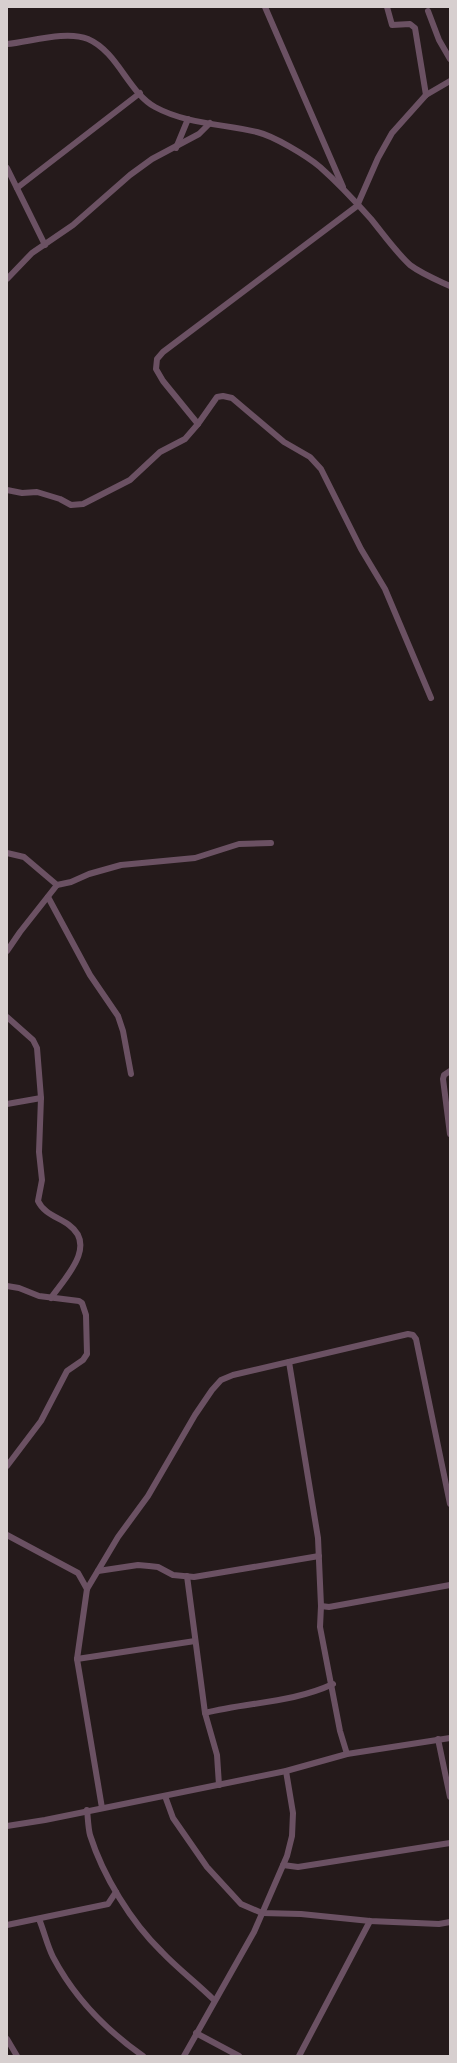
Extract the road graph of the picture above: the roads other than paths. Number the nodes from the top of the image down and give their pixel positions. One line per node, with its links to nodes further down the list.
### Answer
1 (265, 7): 14 (street)
2 (387, 7): 8 (street)
3 (428, 11): 5 (street)
4 (7, 44): 7 (street)
5 (450, 59)
6 (450, 81): 8 (street)
7 (140, 93): 9 (street); 13 (street)
8 (426, 95): 15 (street)
9 (188, 119): 10 (street); 11 (street)
10 (210, 123): 11 (street); 14 (street)
11 (176, 148): 16 (street)
12 (7, 168): 13 (street)
13 (17, 188): 16 (street)
14 (345, 191): 15 (street)
15 (357, 206): 18 (street); 19 (street)
16 (46, 246): 17 (street)
17 (7, 279)
18 (450, 286)
19 (198, 424): 20 (street); 21 (street)
20 (7, 490)
21 (432, 698)
22 (271, 843): 24 (street)
23 (7, 853): 24 (street)
24 (57, 885): 25 (street)
25 (48, 897): 26 (street); 29 (street)
26 (7, 951)
27 (7, 1017): 30 (street)
28 (450, 1071): 32 (street)
29 (131, 1074)
30 (41, 1098): 31 (street); 34 (street)
31 (7, 1104)
32 (450, 1134)
33 (7, 1286): 34 (street)
34 (51, 1298): 36 (street)
35 (289, 1362): 37 (street); 40 (street); 41 (street)
36 (7, 1466)
37 (447, 1467): 38 (street)
38 (450, 1504)
39 (7, 1535): 44 (street)
40 (319, 1556): 42 (street); 45 (street)
41 (98, 1571): 42 (street); 44 (street)
42 (187, 1576): 46 (street)
43 (450, 1585): 45 (street)
44 (87, 1589): 47 (street)
45 (321, 1606): 48 (street)
46 (195, 1641): 47 (street); 49 (street)
47 (77, 1659): 57 (street)
48 (332, 1684): 49 (street); 52 (street)
49 (205, 1713): 54 (street)
50 (450, 1738): 51 (street)
51 (438, 1740): 52 (street); 56 (street)
52 (347, 1754): 53 (street)
53 (286, 1771): 54 (street); 61 (street)
54 (219, 1785): 55 (street)
55 (165, 1796): 57 (street); 63 (street)
56 (450, 1797)
57 (102, 1808): 58 (street)
58 (87, 1810): 59 (street); 62 (street)
59 (7, 1826)
60 (450, 1843): 61 (street)
61 (283, 1865): 63 (street)
62 (116, 1892): 64 (street); 68 (street)
63 (262, 1912): 65 (street); 68 (street)
64 (39, 1919): 67 (street); 72 (street)
65 (370, 1921): 66 (street); 75 (street)
66 (450, 1922)
67 (7, 1926)
68 (214, 2000): 69 (street)
69 (196, 2033): 73 (street); 74 (street)
70 (7, 2040): 71 (street)
71 (17, 2056)
72 (143, 2056)
73 (184, 2056)
74 (239, 2056)
75 (299, 2056)

